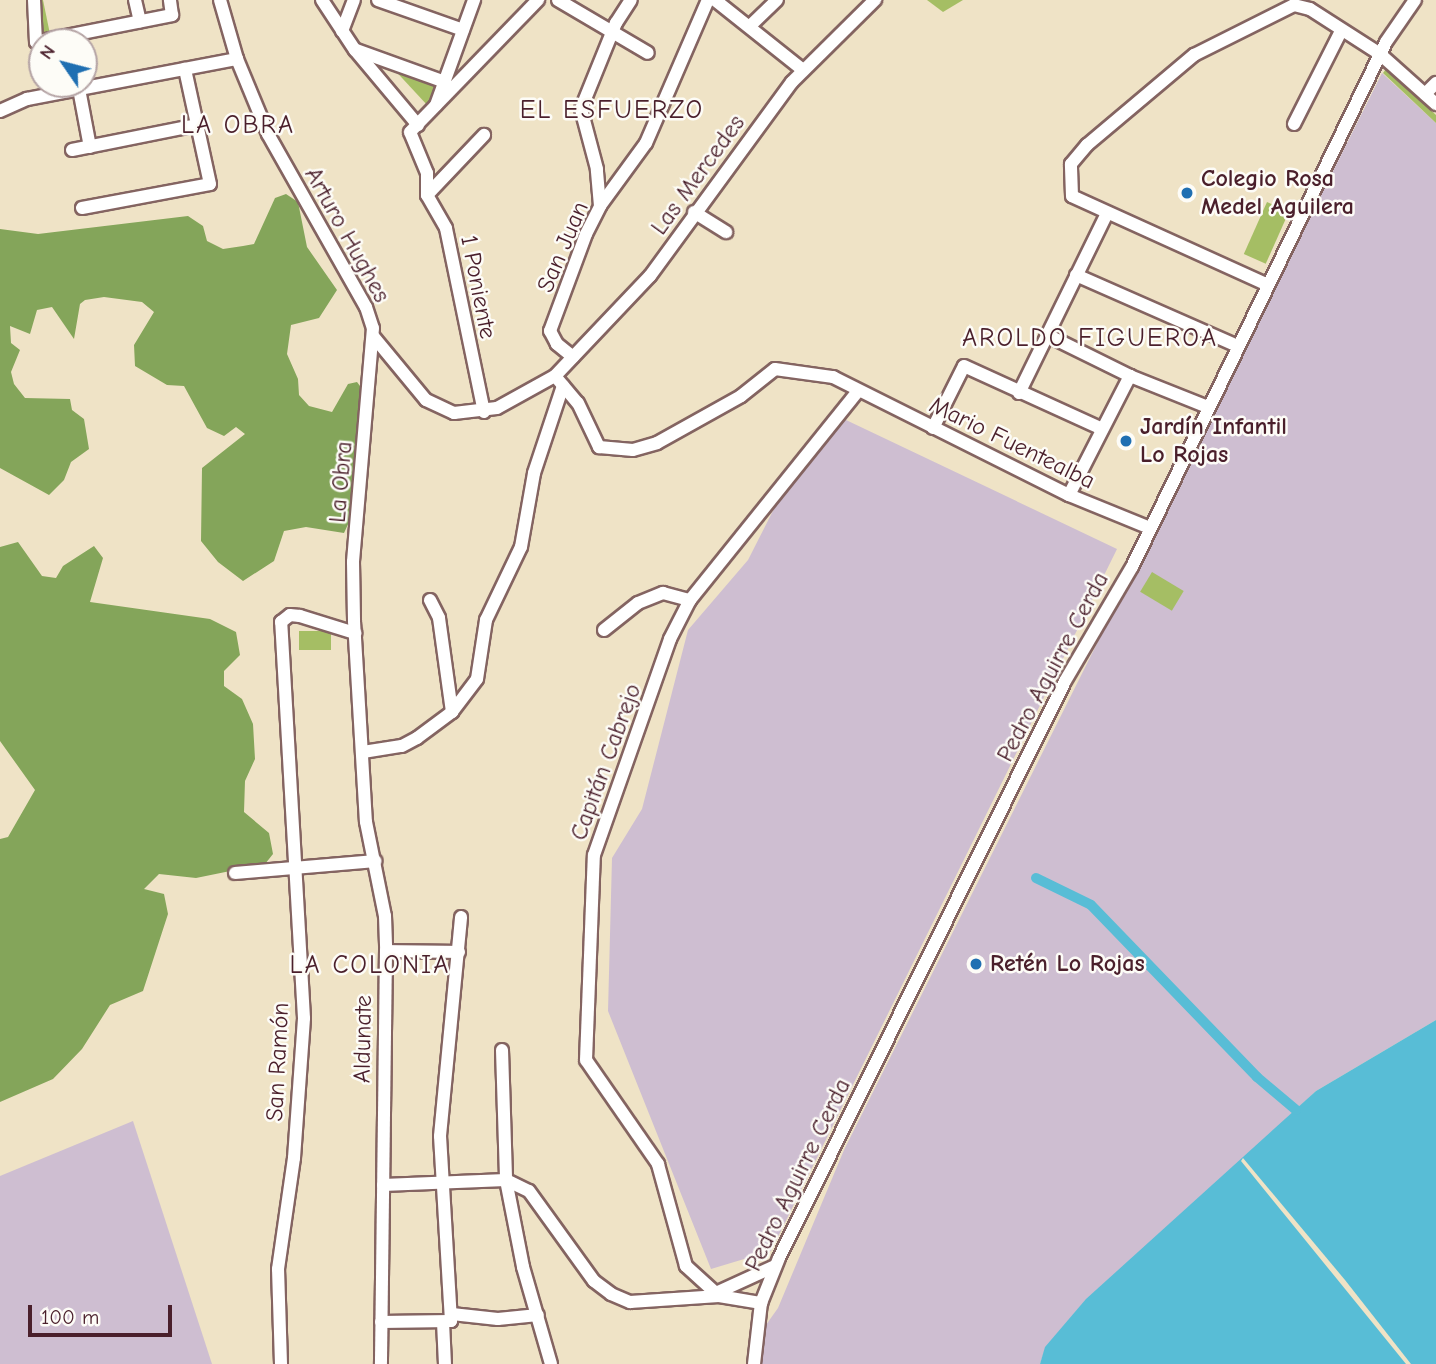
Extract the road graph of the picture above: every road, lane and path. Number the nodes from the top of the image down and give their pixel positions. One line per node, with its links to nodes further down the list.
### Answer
1 (34, 0): 17 (street)
2 (135, 0): 17 (street)
3 (170, 0): 17 (street)
4 (220, 0): 26 (street, Arturo Hughes)
5 (322, 0): 20 (street)
6 (354, 0): 20 (street)
7 (378, 0): 19 (street)
8 (474, 0): 19 (street)
9 (537, 0): 36 (street)
10 (558, 0): 22 (street)
11 (631, 0): 22 (street)
12 (708, 0): 47 (street, San Juan)
13 (715, 0): 18 (street)
14 (777, 0): 18 (street)
15 (876, 0): 28 (street, Las Mercedes)
16 (1415, 0): 25 (street, Pedro Aguirre Cerda)
17 (140, 21)
18 (751, 25): 28 (street)
19 (463, 30): 29 (street)
20 (342, 31): 23 (street)
21 (1341, 31): 25 (street); 38 (street); 50 (street)
22 (613, 32): 24 (street); 47 (street)
23 (355, 50): 29 (street); 40 (street)
24 (648, 53)
25 (1380, 54): 32 (street); 53 (street, Pedro Aguirre Cerda)
26 (237, 59): 27 (street); 54 (street, Arturo Hughes)
27 (185, 69): 31 (street); 39 (street)
28 (803, 70): 49 (street, Las Mercedes)
29 (445, 82): 36 (street)
30 (1436, 83): 32 (street)
31 (98, 85)
32 (1425, 94): 35 (street)
33 (32, 98): 37 (street)
34 (81, 98): 42 (street)
35 (1436, 104)
36 (435, 108): 40 (street)
37 (0, 111)
38 (1294, 124)
39 (198, 125): 42 (street); 48 (street)
40 (418, 125): 44 (street, 1 Poniente)
41 (484, 135): 45 (street)
42 (90, 146): 43 (street)
43 (72, 150)
44 (427, 173): 45 (street, 1 Poniente); 46 (street, 1 Poniente)
45 (440, 183): 46 (street)
46 (428, 195): 63 (street, 1 Poniente)
47 (600, 206): 57 (street, San Juan)
48 (82, 208)
49 (694, 212): 51 (street); 57 (street, Las Mercedes)
50 (1107, 213): 52 (street); 53 (street)
51 (726, 232)
52 (1076, 275): 55 (street); 56 (street)
53 (1268, 285): 56 (street, Pedro Aguirre Cerda)
54 (373, 335): 63 (street); 71 (street, La Obra)
55 (1047, 335): 58 (street); 61 (street)
56 (1238, 346): 62 (street, Pedro Aguirre Cerda)
57 (573, 357): 59 (street, Las Mercedes)
58 (1130, 376): 62 (street); 65 (street)
59 (559, 381): 60 (street, Mario Fuentealba); 63 (street); 72 (street, Las Mercedes)
60 (857, 392): 64 (street, Mario Fuentealba); 69 (street, Capitán Cabrejo)
61 (1019, 393): 64 (street); 65 (street)
62 (1208, 407): 67 (street, Pedro Aguirre Cerda)
63 (484, 412)
64 (933, 428): 66 (street, Mario Fuentealba)
65 (1102, 429): 66 (street)
66 (1069, 495): 67 (street, Mario Fuentealba)
67 (1150, 528): 84 (street, Pedro Aguirre Cerda)
68 (430, 600): 72 (street)
69 (690, 600): 70 (street); 85 (street, Capitán Cabrejo)
70 (604, 630)
71 (355, 633): 73 (street, Aldunate); 75 (street, San Ramón)
72 (452, 712): 73 (street, Las Mercedes)
73 (363, 752): 74 (street, Aldunate)
74 (375, 861): 75 (street); 78 (street, Aldunate)
75 (296, 867): 76 (street); 90 (street, San Ramón)
76 (235, 873)
77 (461, 917): 79 (street)
78 (386, 951): 79 (street); 82 (street, Aldunate)
79 (458, 952): 83 (street)
80 (502, 1050): 81 (street)
81 (506, 1180): 83 (street); 85 (street); 87 (street)
82 (383, 1185): 83 (street); 89 (street, Aldunate)
83 (444, 1185): 88 (street)
84 (775, 1266): 85 (street); 86 (street, Pedro Aguirre Cerda)
85 (717, 1294): 86 (street)
86 (761, 1303): 94 (street, Pedro Aguirre Cerda)
87 (538, 1315): 88 (street); 93 (street)
88 (448, 1318): 89 (street); 92 (street)
89 (381, 1322): 91 (street, Aldunate)
90 (281, 1364)
91 (381, 1364)
92 (445, 1364)
93 (551, 1364)
94 (754, 1364)

